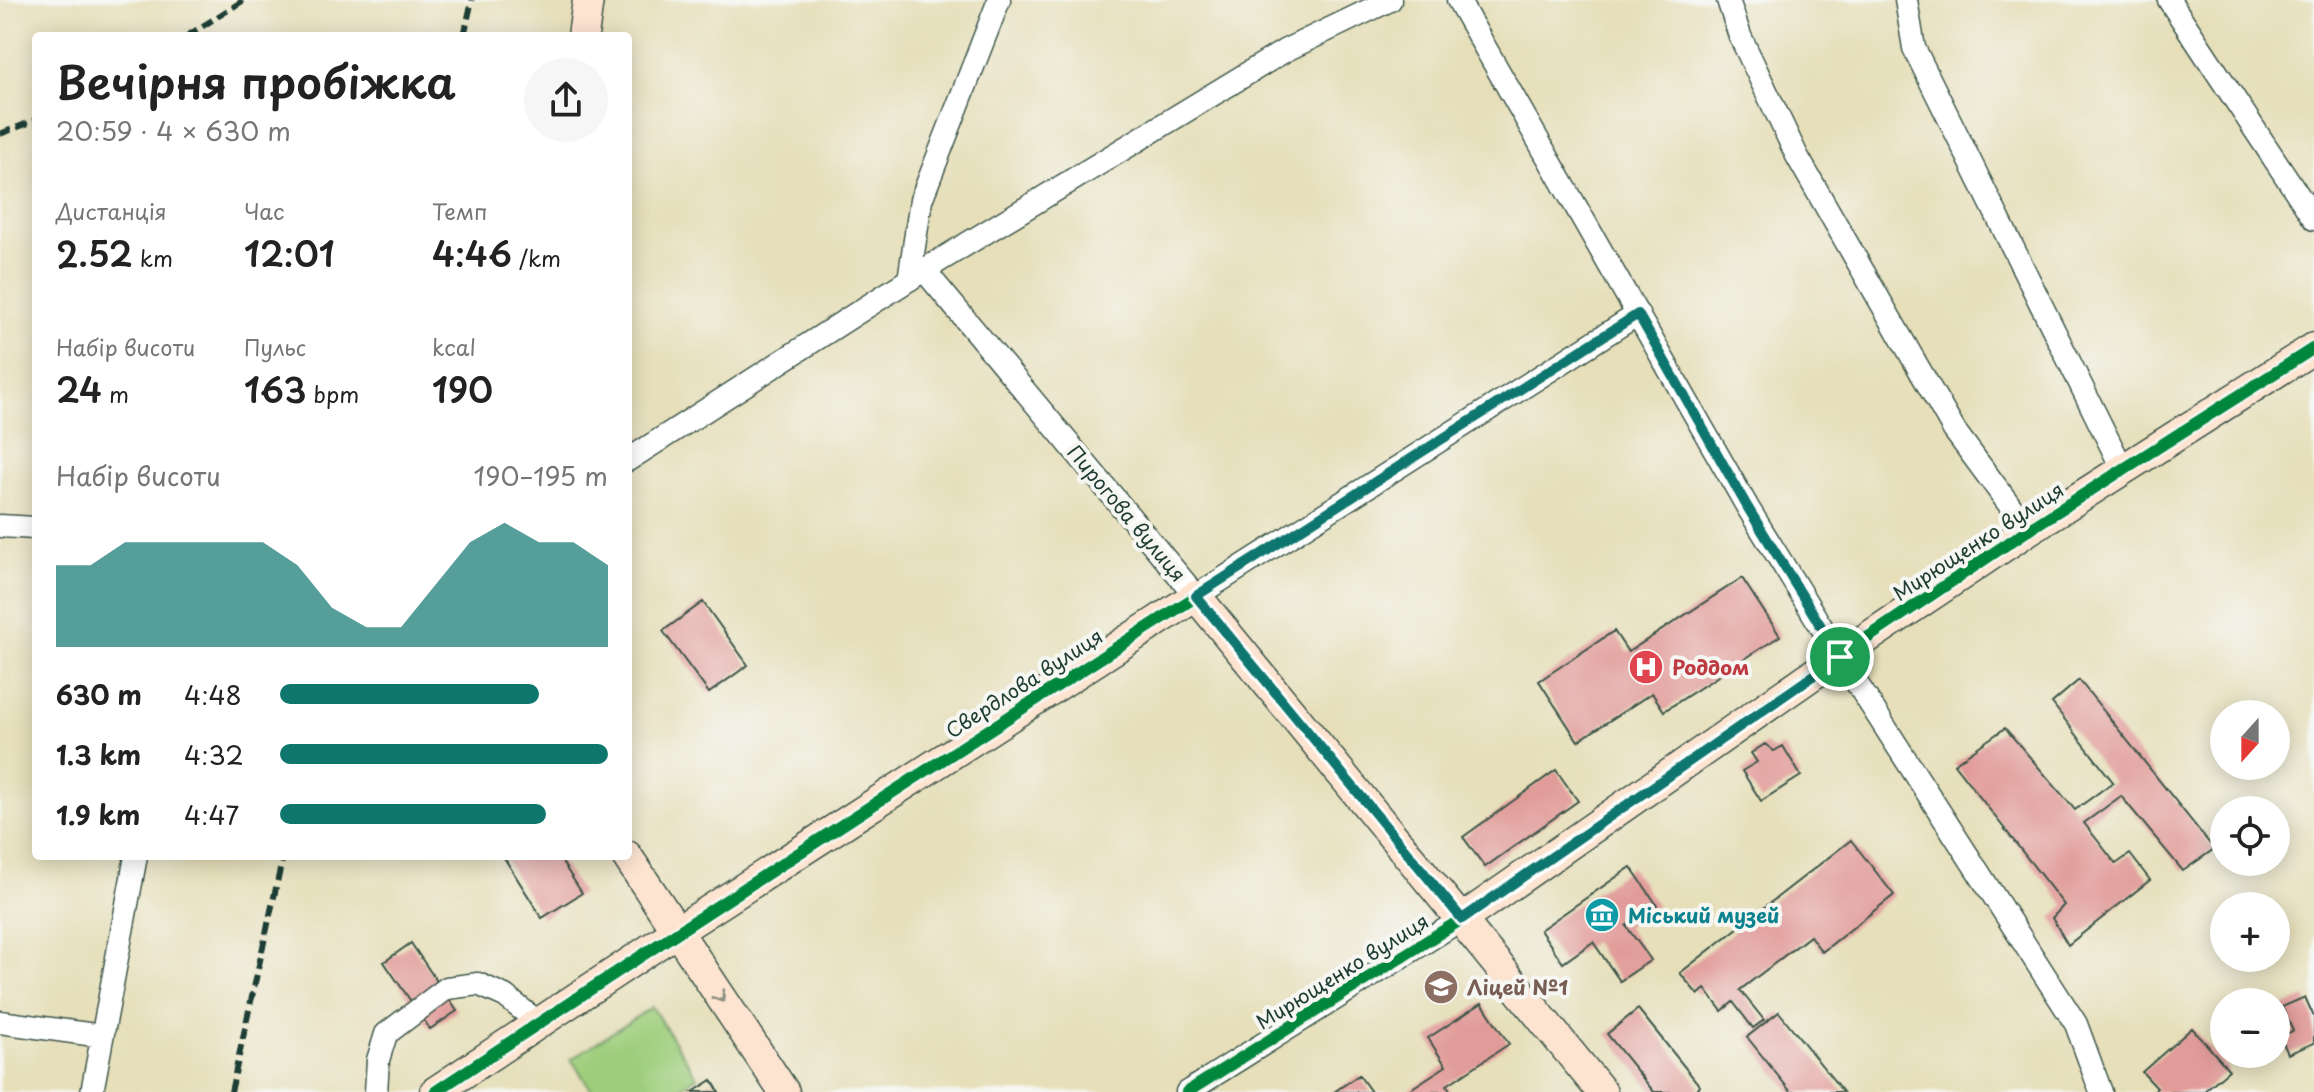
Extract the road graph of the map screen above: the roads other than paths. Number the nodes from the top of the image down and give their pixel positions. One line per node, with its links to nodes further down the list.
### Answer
1 (588, 0): 8 (street)
2 (999, 0): 10 (street)
3 (1390, 0): 10 (street)
4 (1458, 0): 11 (street)
5 (1728, 0): 17 (street)
6 (1906, 0): 14 (street)
7 (2169, 0): 9 (street)
8 (584, 32)
9 (2314, 219)
10 (917, 275): 13 (street); 18 (street, Пирогова вулиця)
11 (1638, 314): 18 (street, Свердлова вулиця); 19 (street)
12 (2314, 348): 14 (street, Мирющенко вулиця)
13 (632, 457)
14 (2123, 470): 17 (street, Мирющенко вулиця)
15 (0, 526): 16 (street)
16 (32, 528)
17 (2028, 530): 19 (street, Мирющенко вулиця)
18 (1196, 596): 22 (street, Пирогова вулиця); 23 (street, Свердлова вулиця)
19 (1840, 657): 22 (street, Мирющенко вулиця); 33 (street)
20 (135, 860): 26 (street)
21 (630, 860): 23 (street)
22 (1462, 919): 31 (street, Мирющенко вулиця); 32 (street, Пирогова вулиця)
23 (676, 932): 25 (street, Свердлова вулиця); 30 (street, one-way to 30)
24 (0, 1022): 26 (street)
25 (539, 1023): 28 (street); 29 (street, Свердлова вулиця)
26 (102, 1036): 27 (street)
27 (92, 1092)
28 (376, 1092)
29 (435, 1092)
30 (784, 1092)
31 (1187, 1092)
32 (1602, 1092)
33 (2101, 1092)

